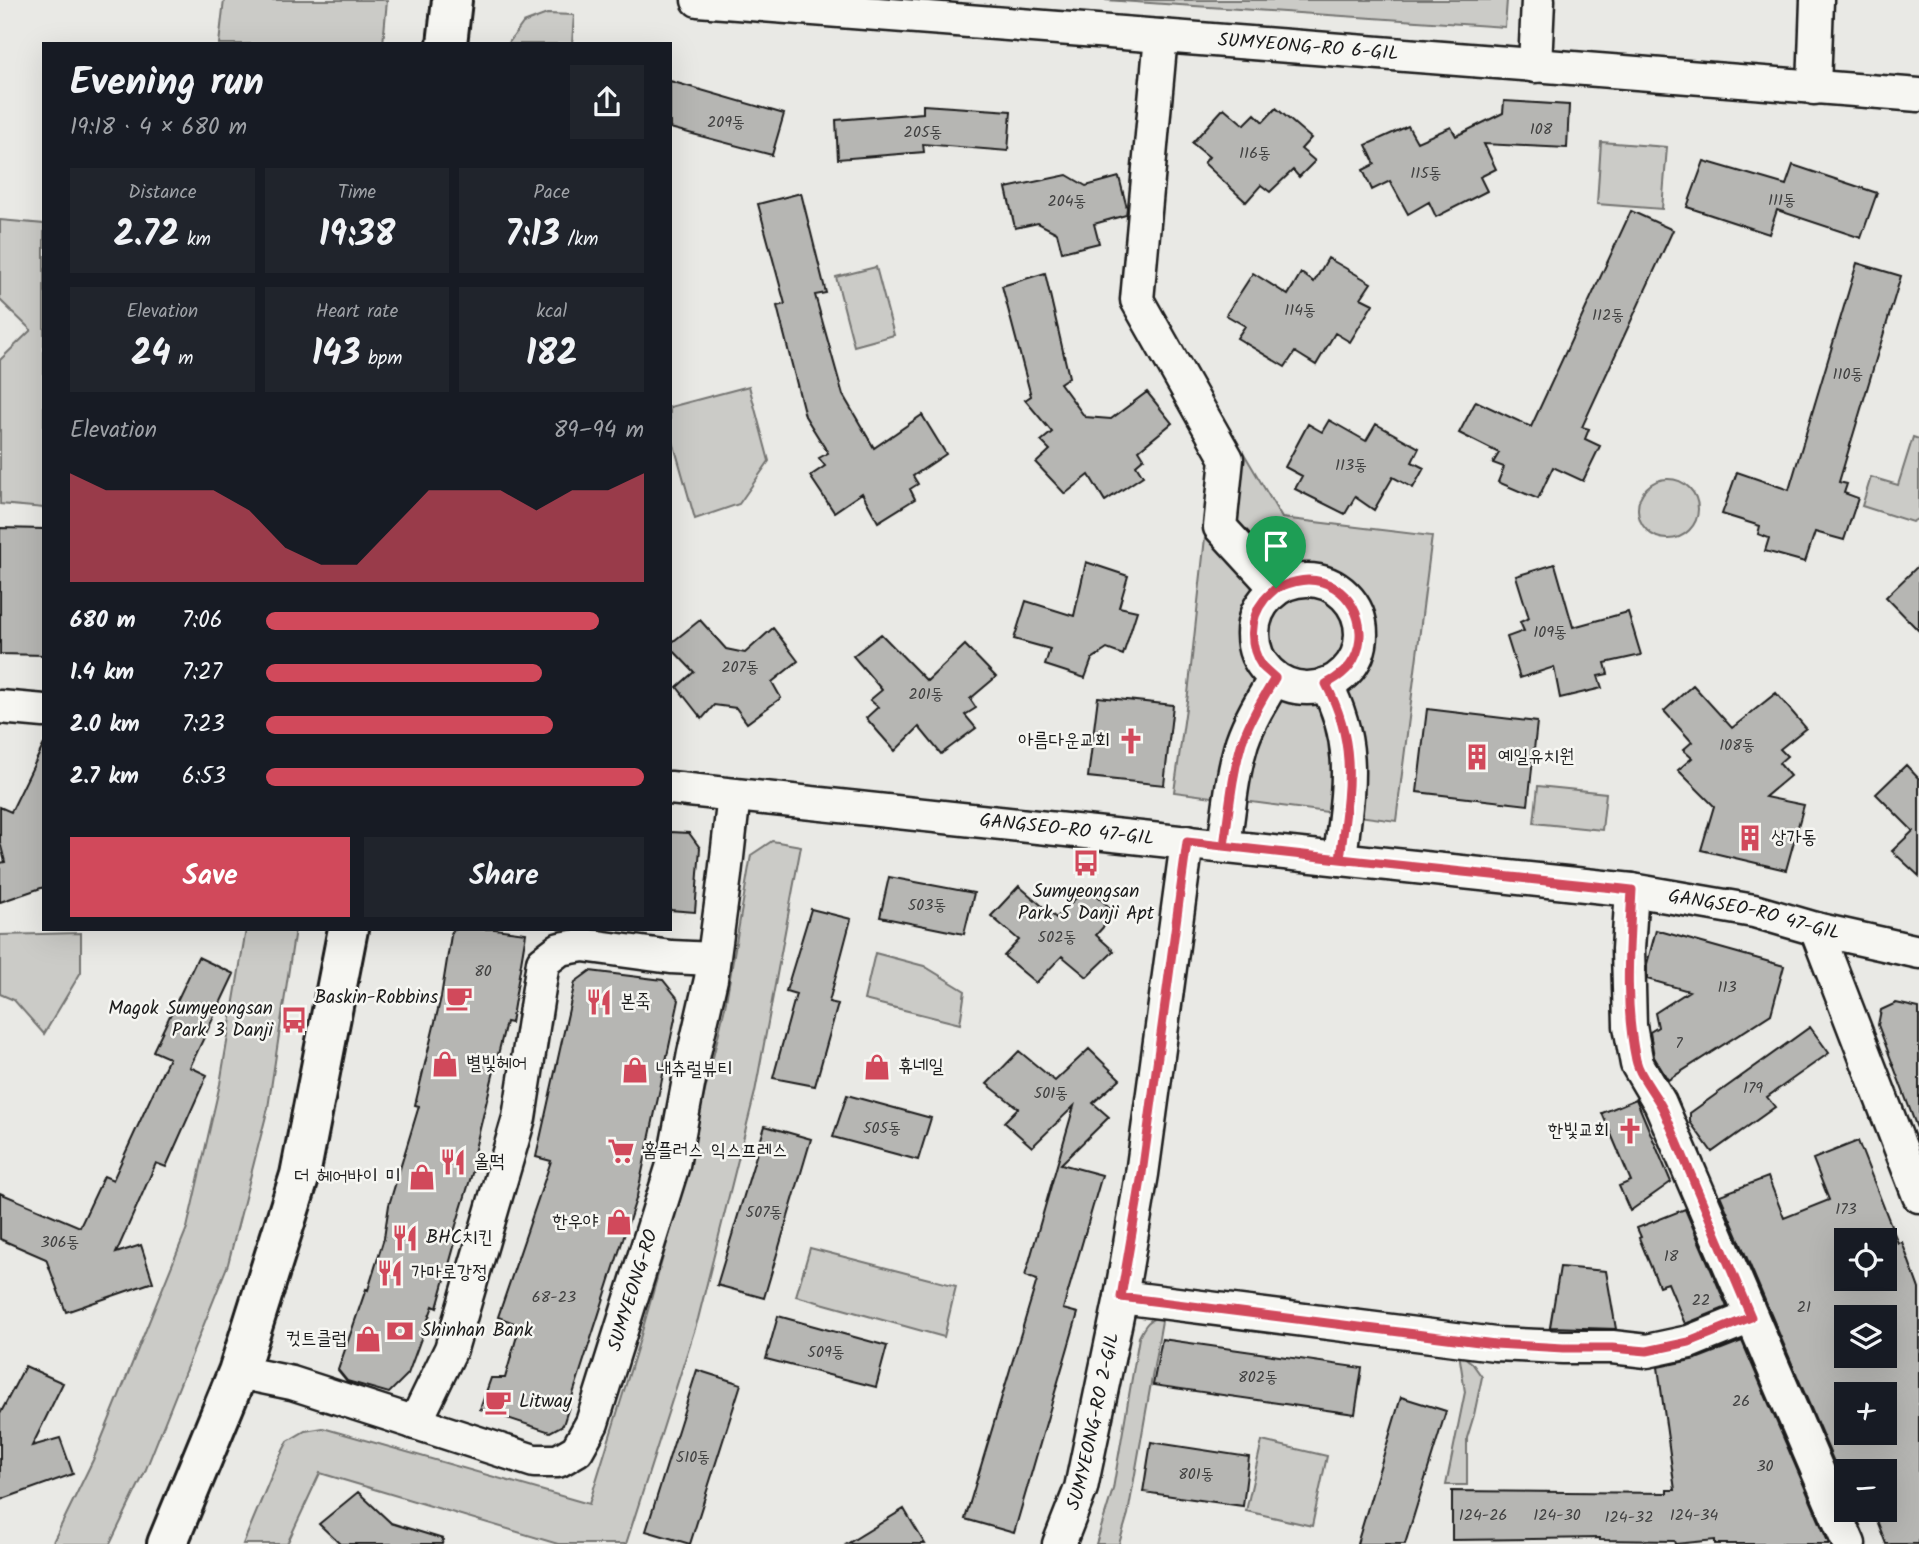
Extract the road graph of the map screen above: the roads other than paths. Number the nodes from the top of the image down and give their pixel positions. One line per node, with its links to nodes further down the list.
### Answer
1 (452, 0): 6 (main road)
2 (698, 0): 5 (street, SUMYEONG-RO 6-GIL)
3 (1538, 0): 7 (street)
4 (1817, 0): 8 (street)
5 (1161, 36): 7 (street, SUMYEONG-RO 6-GIL); 10 (street)
6 (447, 42)
7 (1535, 66): 8 (street, SUMYEONG-RO 6-GIL)
8 (1814, 88): 9 (street, SUMYEONG-RO 6-GIL)
9 (1919, 95)
10 (1276, 588): 11 (street); 12 (street)
11 (1275, 678): 12 (street); 18 (street)
12 (1326, 684): 19 (street)
13 (0, 707): 14 (street)
14 (42, 711)
15 (672, 788): 16 (street, GANGSEO-RO 47-GIL)
16 (734, 795): 17 (street, GANGSEO-RO 47-GIL); 24 (street, SUMYEONG-RO)
17 (1187, 842): 18 (street, GANGSEO-RO 47-GIL); 26 (street, SUMYEONG-RO 2-GIL)
18 (1224, 846): 19 (street, GANGSEO-RO 47-GIL)
19 (1340, 859): 20 (street, GANGSEO-RO 47-GIL)
20 (1632, 890): 21 (street, GANGSEO-RO 47-GIL); 27 (street)
21 (1816, 929): 23 (street, GANGSEO-RO 47-GIL); 25 (street)
22 (348, 931): 28 (main road)
23 (1919, 952)
24 (713, 959): 29 (street); 29 (street, SUMYEONG-RO)
25 (1919, 1196)
26 (1121, 1297): 27 (street); 31 (street, SUMYEONG-RO 2-GIL)
27 (1751, 1317): 32 (street)
28 (238, 1372): 29 (street, SUMYEONG-RO); 30 (main road)
29 (415, 1423)
30 (167, 1544)
31 (1059, 1544)
32 (1849, 1544)

